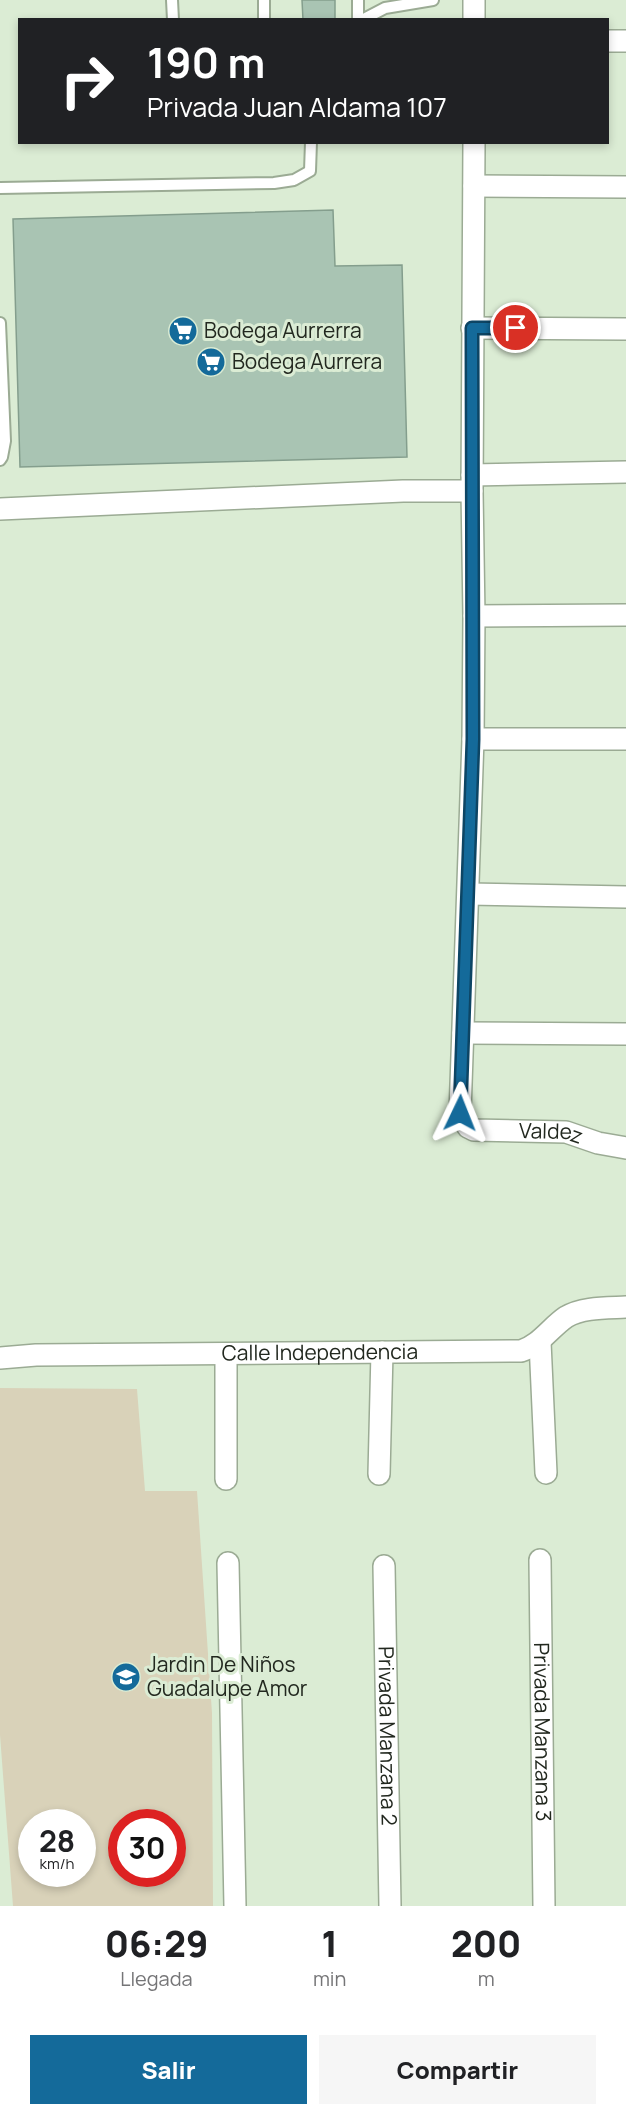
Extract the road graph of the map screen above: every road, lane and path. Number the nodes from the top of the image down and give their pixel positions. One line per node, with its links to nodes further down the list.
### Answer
1 (172, 0): 6 (lane)
2 (264, 0): 7 (lane)
3 (358, 0): 8 (lane)
4 (433, 0): 9 (lane)
5 (474, 0): 10 (street)
6 (173, 18)
7 (264, 18)
8 (357, 18)
9 (366, 18)
10 (474, 18)
11 (609, 41): 12 (street)
12 (626, 41)
13 (311, 144): 17 (lane)
14 (474, 144): 15 (street)
15 (474, 186): 16 (street); 19 (street)
16 (626, 187)
17 (0, 188)
18 (0, 323): 21 (lane)
19 (472, 328): 20 (street); 23 (street)
20 (626, 329)
21 (0, 460)
22 (626, 472): 23 (street)
23 (472, 483): 24 (street); 26 (street)
24 (0, 509)
25 (626, 615): 26 (street)
26 (474, 616): 27 (street)
27 (473, 739): 28 (street); 29 (street)
28 (626, 739)
29 (469, 894): 30 (street); 31 (street)
30 (626, 897)
31 (463, 1032): 32 (street); 33 (street, Valdez)
32 (626, 1034)
33 (626, 1148)
34 (626, 1307): 35 (street, Calle Independencia)
35 (540, 1342): 36 (street, Calle Independencia); 39 (street)
36 (381, 1352): 37 (street, Calle Independencia); 40 (street)
37 (226, 1354): 38 (street, Calle Independencia); 41 (street)
38 (0, 1358)
39 (546, 1473)
40 (379, 1474)
41 (226, 1479)
42 (540, 1560): 47 (street, Privada Manzana 3)
43 (228, 1563): 45 (street)
44 (384, 1566): 46 (street, Privada Manzana 2)
45 (235, 1906)
46 (390, 1906)
47 (544, 1906)

